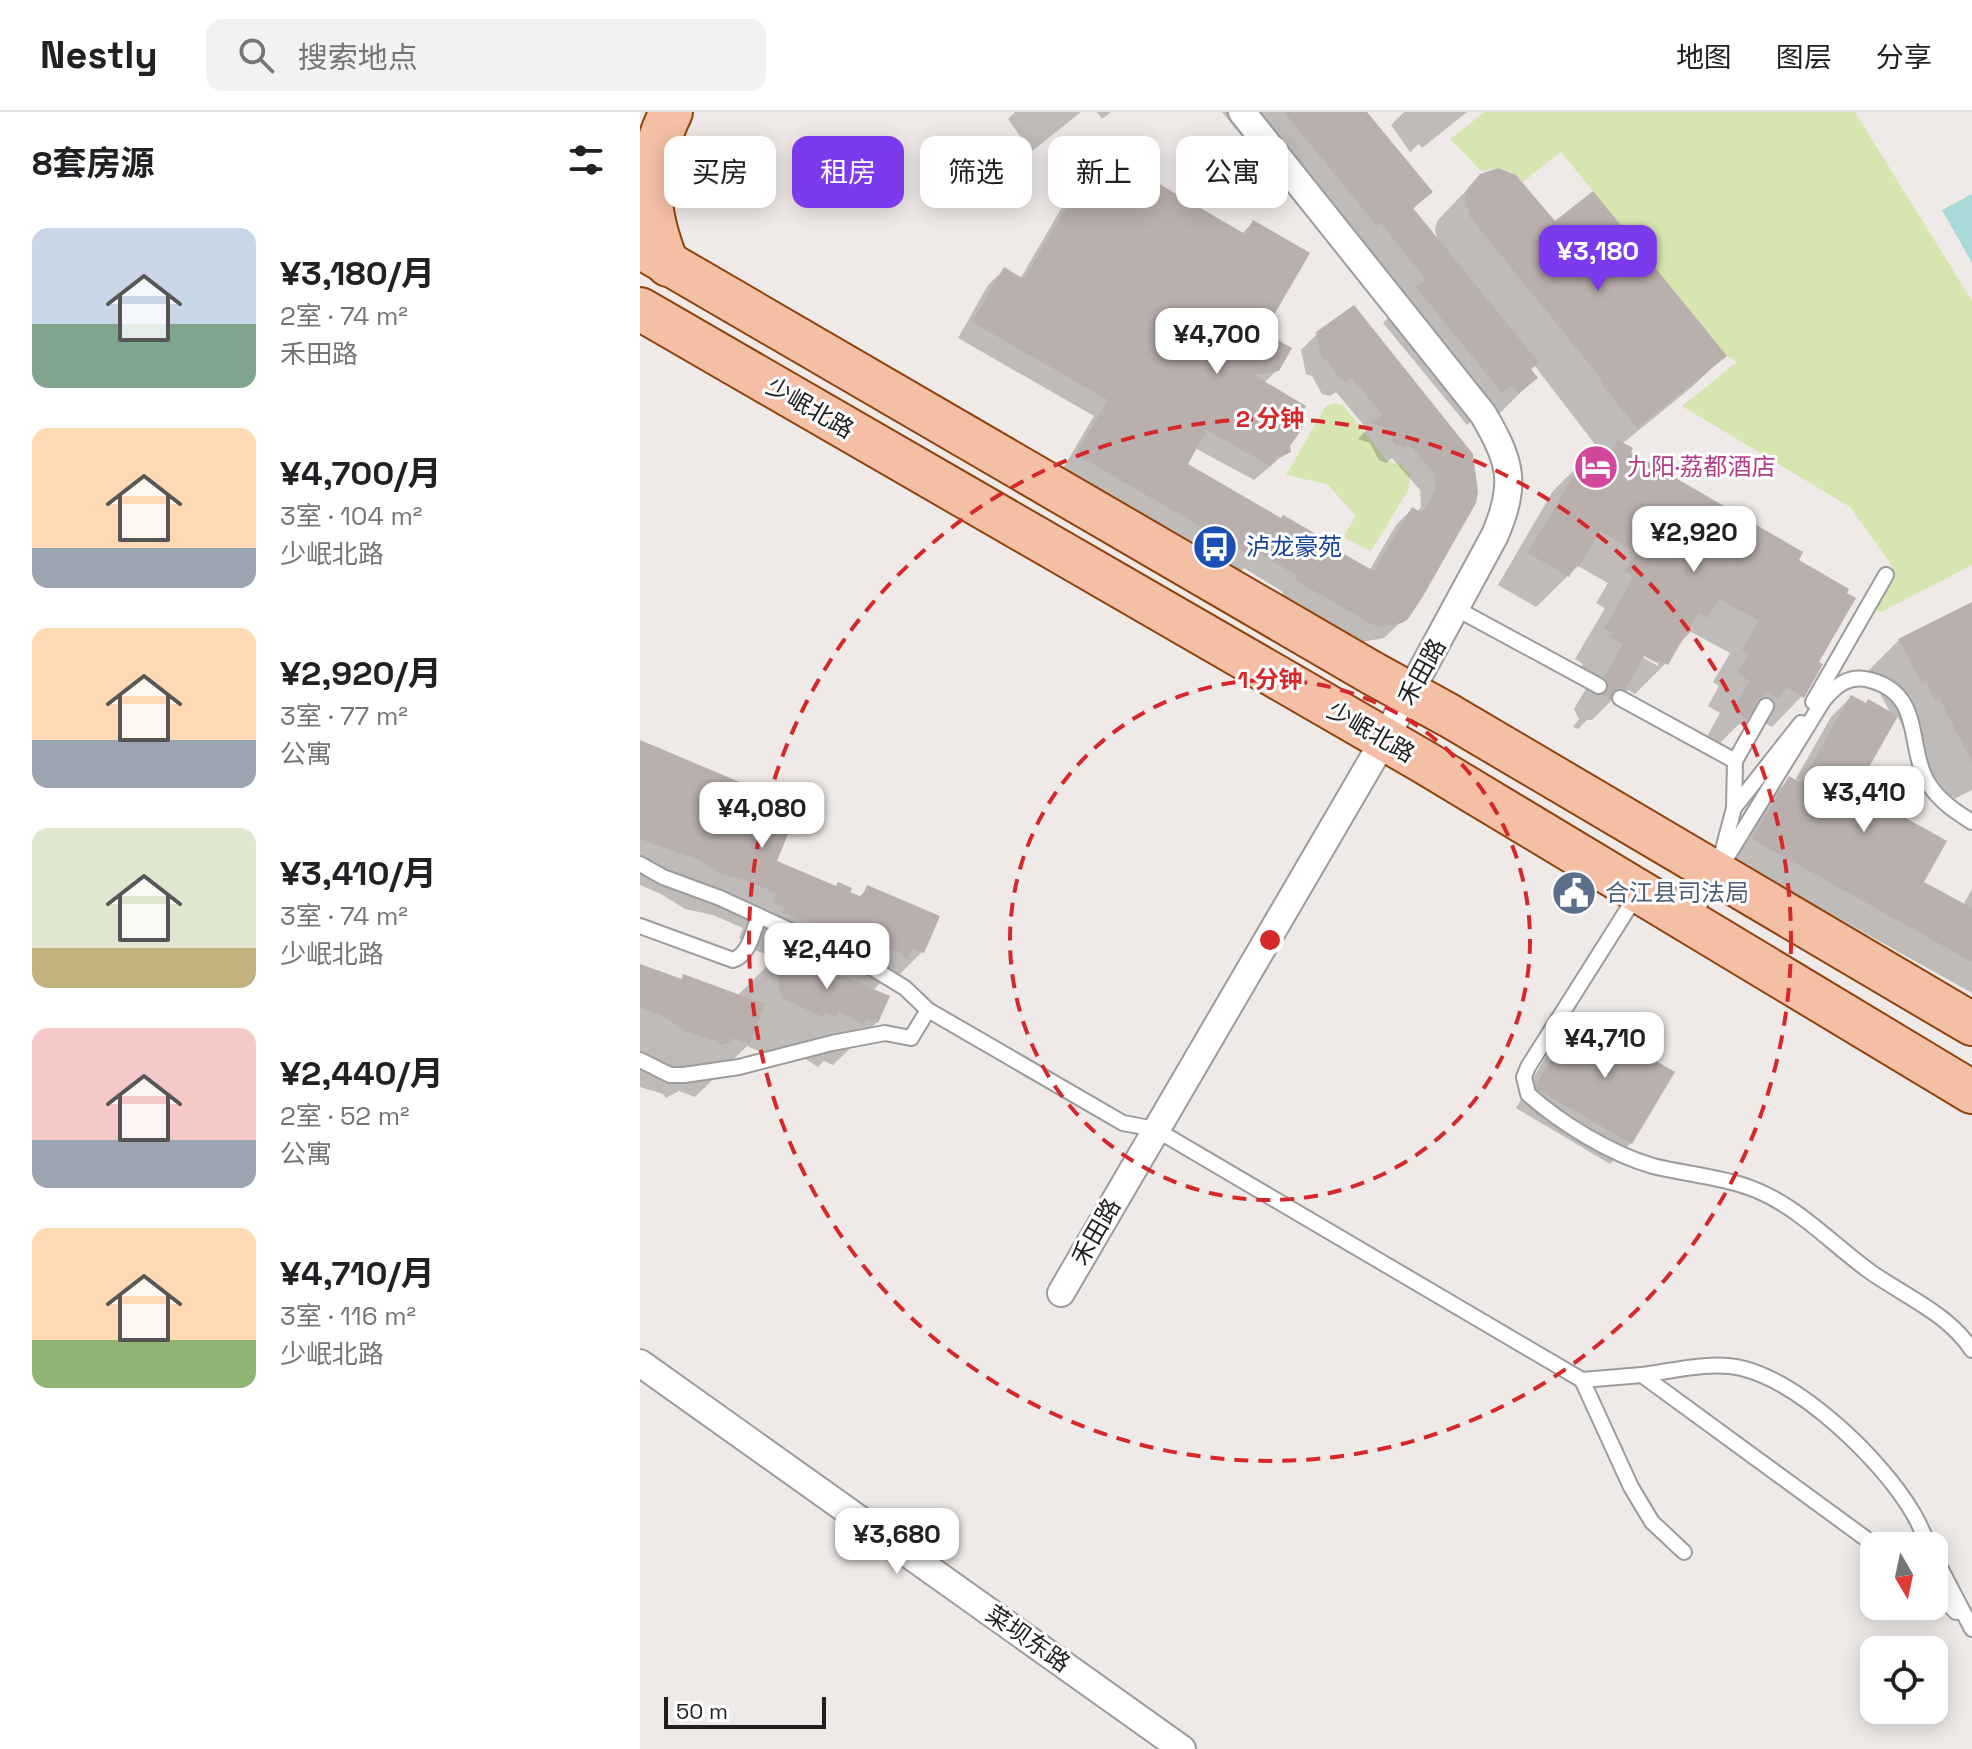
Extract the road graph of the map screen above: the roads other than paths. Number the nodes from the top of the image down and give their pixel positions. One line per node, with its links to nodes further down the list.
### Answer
1 (670, 112): 3 (main road); 4 (main road)
2 (1242, 112): 9 (street, 禾田路)
3 (640, 137)
4 (654, 256): 6 (main road)
5 (640, 309): 7 (main road, 少岷北路)
6 (812, 347): 7 (main road); 11 (main road)
7 (784, 394): 14 (main road, 少岷北路)
8 (1886, 575): 16 (lane)
9 (1457, 609): 10 (lane); 11 (street, 禾田路)
10 (1599, 686)
11 (1410, 694): 14 (street, 禾田路); 19 (main road)
12 (1620, 698): 15 (lane)
13 (1766, 706): 15 (lane)
14 (1384, 740): 20 (main road, 少岷北路); 28 (street, 禾田路)
15 (1735, 761): 16 (lane)
16 (1734, 808): 19 (lane)
17 (1972, 822): 19 (lane)
18 (640, 864): 21 (lane)
19 (1717, 873): 22 (lane); 25 (main road)
20 (1639, 892): 22 (main road, 少岷北路); 30 (lane)
21 (759, 916): 23 (lane); 24 (lane)
22 (1690, 922): 27 (main road, 少岷北路)
23 (640, 926)
24 (928, 1010): 26 (lane); 28 (lane)
25 (1972, 1024)
26 (640, 1060)
27 (1972, 1092)
28 (1155, 1129): 29 (street, 禾田路); 33 (lane)
29 (1061, 1293)
30 (1972, 1350)
31 (640, 1363): 40 (street, 菜坝东路)
32 (1642, 1375): 33 (lane); 34 (lane); 35 (lane)
33 (1582, 1380): 36 (lane)
34 (1922, 1532)
35 (1860, 1534)
36 (1684, 1552)
37 (1948, 1583): 39 (lane)
38 (1948, 1604): 39 (lane)
39 (1971, 1628)
40 (1182, 1749)

